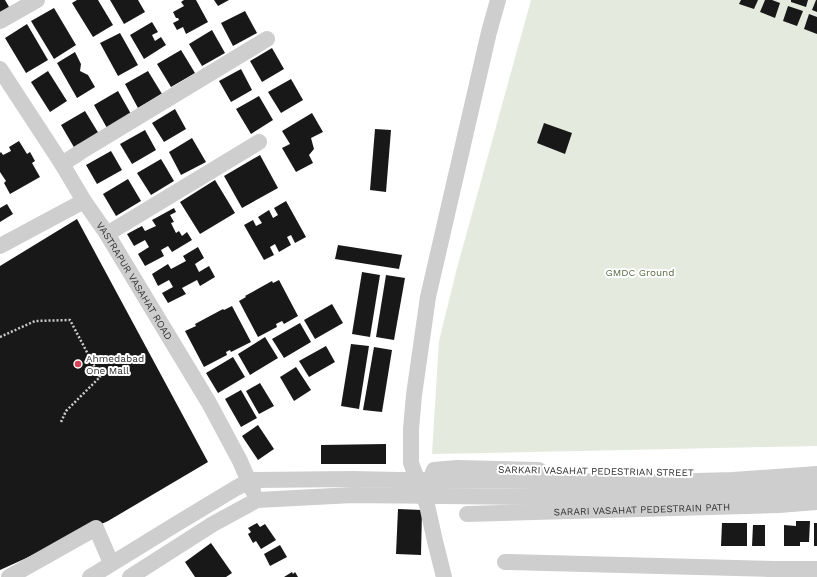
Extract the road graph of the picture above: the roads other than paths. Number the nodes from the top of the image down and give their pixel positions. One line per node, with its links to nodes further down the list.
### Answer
1 (37, 0): 3 (street)
2 (498, 0): 13 (street)
3 (0, 21)
4 (267, 38): 7 (street)
5 (0, 69): 7 (street, VASTRAPUR VASAHAT ROAD)
6 (259, 142): 9 (street)
7 (62, 164): 8 (street, VASTRAPUR VASAHAT ROAD)
8 (84, 201): 9 (street, VASTRAPUR VASAHAT ROAD); 10 (street)
9 (107, 234): 14 (street, VASTRAPUR VASAHAT ROAD)
10 (0, 246)
11 (817, 465): 13 (street, SARKARI VASAHAT PEDESTRIAN STREET)
12 (817, 474): 13 (street)
13 (424, 480): 14 (street); 16 (street)
14 (249, 482): 17 (street, VASTRAPUR VASAHAT ROAD); 21 (street)
15 (817, 488): 16 (street)
16 (424, 495): 17 (street); 27 (street)
17 (257, 500): 26 (street)
18 (817, 502): 19 (street, SARARI VASAHAT PEDESTRAIN PATH)
19 (467, 514)
20 (505, 562): 23 (street)
21 (111, 563): 24 (street); 25 (street)
22 (817, 568): 23 (street)
23 (774, 573)
24 (10, 577)
25 (90, 577)
26 (130, 577)
27 (444, 577)

